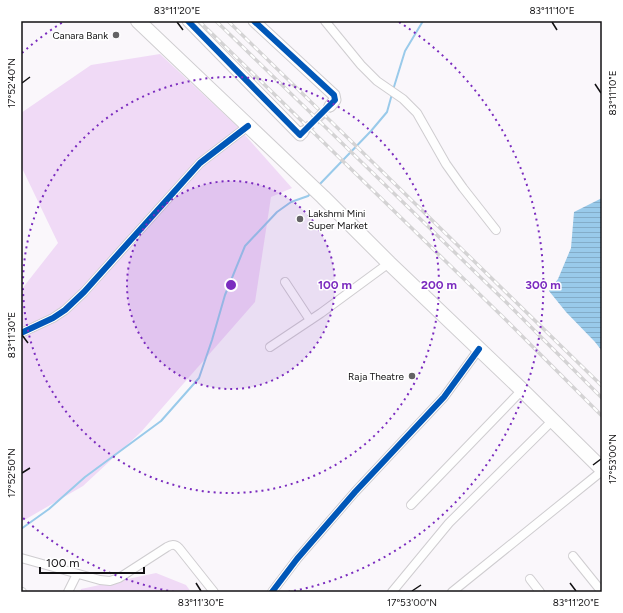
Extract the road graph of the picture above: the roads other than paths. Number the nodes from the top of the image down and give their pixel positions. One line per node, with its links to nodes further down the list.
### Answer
1 (138, 21): 6 (highway)
2 (188, 21): 7 (street)
3 (254, 21): 5 (street)
4 (326, 21): 8 (street)
5 (330, 106)
6 (248, 126): 9 (highway); 12 (street)
7 (304, 132)
8 (496, 230)
9 (389, 263): 11 (street); 14 (highway)
10 (285, 282): 11 (street)
11 (310, 320): 13 (street)
12 (21, 333)
13 (270, 347)
14 (479, 349): 15 (highway); 25 (street)
15 (522, 390): 16 (highway); 18 (street)
16 (553, 420): 17 (highway); 26 (street)
17 (602, 470): 27 (street)
18 (411, 505)
19 (573, 556): 29 (street)
20 (21, 558): 21 (street)
21 (77, 574): 23 (street); 24 (street)
22 (530, 579): 28 (street)
23 (68, 592)
24 (214, 592)
25 (272, 592)
26 (392, 592)
27 (452, 592)
28 (540, 592)
29 (602, 592)

